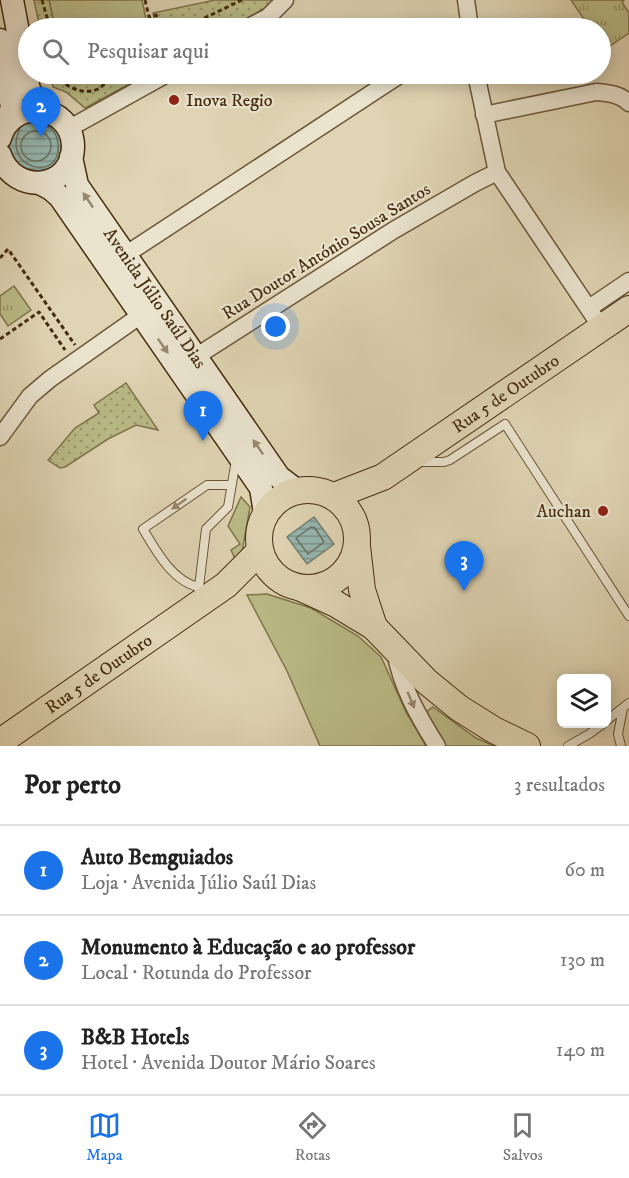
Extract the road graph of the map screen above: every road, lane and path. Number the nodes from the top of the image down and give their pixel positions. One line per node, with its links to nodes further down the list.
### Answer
1 (12, 0): 13 (main road)
2 (42, 0): 8 (path)
3 (145, 0): 7 (path)
4 (242, 0): 10 (path)
5 (285, 0): 11 (street)
6 (466, 0): 12 (street)
7 (148, 17): 9 (path)
8 (47, 18)
9 (157, 18)
10 (205, 18)
11 (266, 18)
12 (469, 18)
13 (18, 32)
14 (0, 40): 25 (main road)
15 (28, 84): 22 (main road)
16 (67, 84): 17 (path)
17 (105, 84)
18 (149, 84): 24 (street)
19 (386, 84): 31 (street)
20 (478, 84): 23 (street)
21 (629, 103): 23 (street)
22 (46, 111): 24 (main road); 25 (main road)
23 (484, 115): 28 (street)
24 (68, 129): 26 (main road, Avenida Júlio Saúl Dias)
25 (4, 130)
26 (71, 157): 29 (main road); 31 (main road, Avenida Júlio Saúl Dias, one-way to 26)
27 (2, 164): 29 (main road, Avenida Júlio Saúl Dias)
28 (497, 172): 35 (street); 39 (street, Rua Doutor António Sousa Santos)
29 (40, 183): 31 (main road, Avenida Júlio Saúl Dias)
30 (0, 258): 37 (path)
31 (116, 260): 34 (main road, Avenida Júlio Saúl Dias); 39 (main road, Avenida Júlio Saúl Dias)
32 (629, 280): 35 (street, Rua 5 de Outubro)
33 (629, 309): 35 (main road, Rua 5 de Outubro)
34 (141, 315): 39 (main road, Avenida Júlio Saúl Dias, one-way to 39); 40 (street)
35 (595, 318): 42 (main road, Rua 5 de Outubro)
36 (0, 339): 38 (path)
37 (78, 349)
38 (68, 354)
39 (187, 362): 41 (main road, Avenida Júlio Saúl Dias); 45 (main road, Avenida Júlio Saúl Dias, one-way to 39)
40 (0, 437)
41 (237, 454): 44 (lane); 47 (main road, Avenida Júlio Saúl Dias)
42 (406, 462): 43 (main road, Rua 5 de Outubro); 53 (lane)
43 (383, 477): 46 (main road, Rua 5 de Outubro); 48 (main road, Rua 5 de Outubro)
44 (231, 485): 52 (lane); 52 (lane, one-way to 52)
45 (296, 490): 46 (main road); 47 (main road)
46 (334, 496): 48 (main road)
47 (265, 513): 49 (main road)
48 (357, 537): 51 (main road); 54 (main road)
49 (260, 551): 50 (main road, Rua 5 de Outubro); 51 (main road)
50 (226, 585): 51 (main road); 52 (main road, Rua 5 de Outubro)
51 (292, 585): 54 (main road)
52 (200, 595): 59 (main road, Rua 5 de Outubro)
53 (629, 616)
54 (374, 627): 55 (main road)
55 (395, 650): 60 (street, one-way to 60); 61 (main road)
56 (626, 706): 57 (lane); 63 (lane)
57 (611, 717)
58 (597, 728): 62 (lane)
59 (0, 742)
60 (437, 746)
61 (527, 746)
62 (568, 746)
63 (621, 746)

